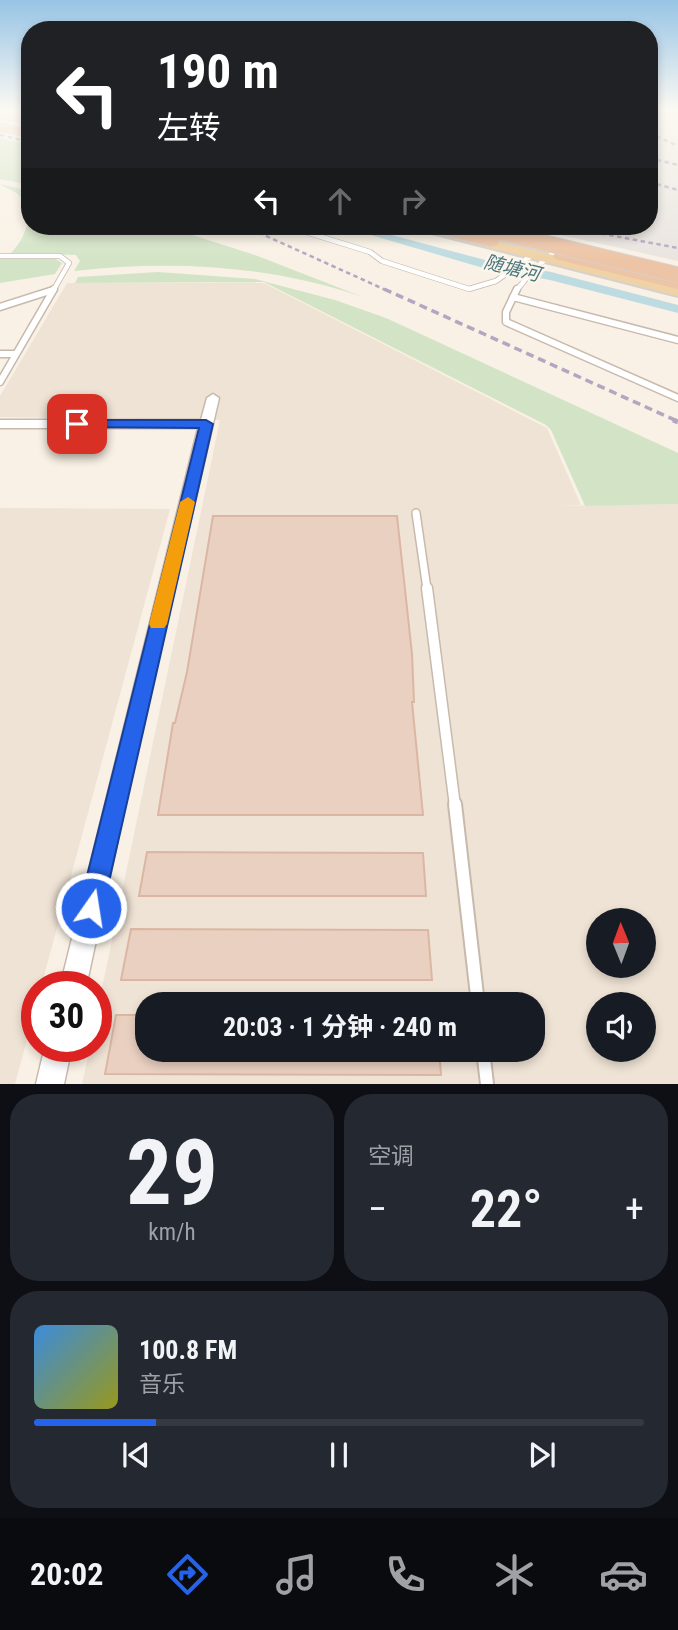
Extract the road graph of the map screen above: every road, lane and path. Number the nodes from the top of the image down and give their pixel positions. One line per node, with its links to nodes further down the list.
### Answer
1 (316, 235): 8 (lane)
2 (452, 235): 8 (main road)
3 (476, 235): 10 (highway, bridge)
4 (525, 235): 9 (highway, bridge)
5 (534, 235): 6 (main road)
6 (561, 240): 8 (lane); 8 (lane); 9 (main road)
7 (0, 256): 11 (lane)
8 (538, 260): 12 (main road); 13 (lane)
9 (678, 271)
10 (678, 284)
11 (53, 290): 14 (lane); 17 (lane)
12 (678, 291)
13 (513, 297): 15 (lane); 20 (lane)
14 (0, 307)
15 (678, 340)
16 (0, 354): 17 (lane)
17 (15, 354): 18 (lane)
18 (0, 382)
19 (212, 398): 22 (street)
20 (678, 398)
21 (0, 424): 22 (street)
22 (206, 424): 24 (street)
23 (416, 513): 25 (lane)
24 (77, 971)
25 (477, 992)
26 (55, 1062): 28 (street)
27 (484, 1062): 29 (lane)
28 (50, 1084)
29 (486, 1084)

